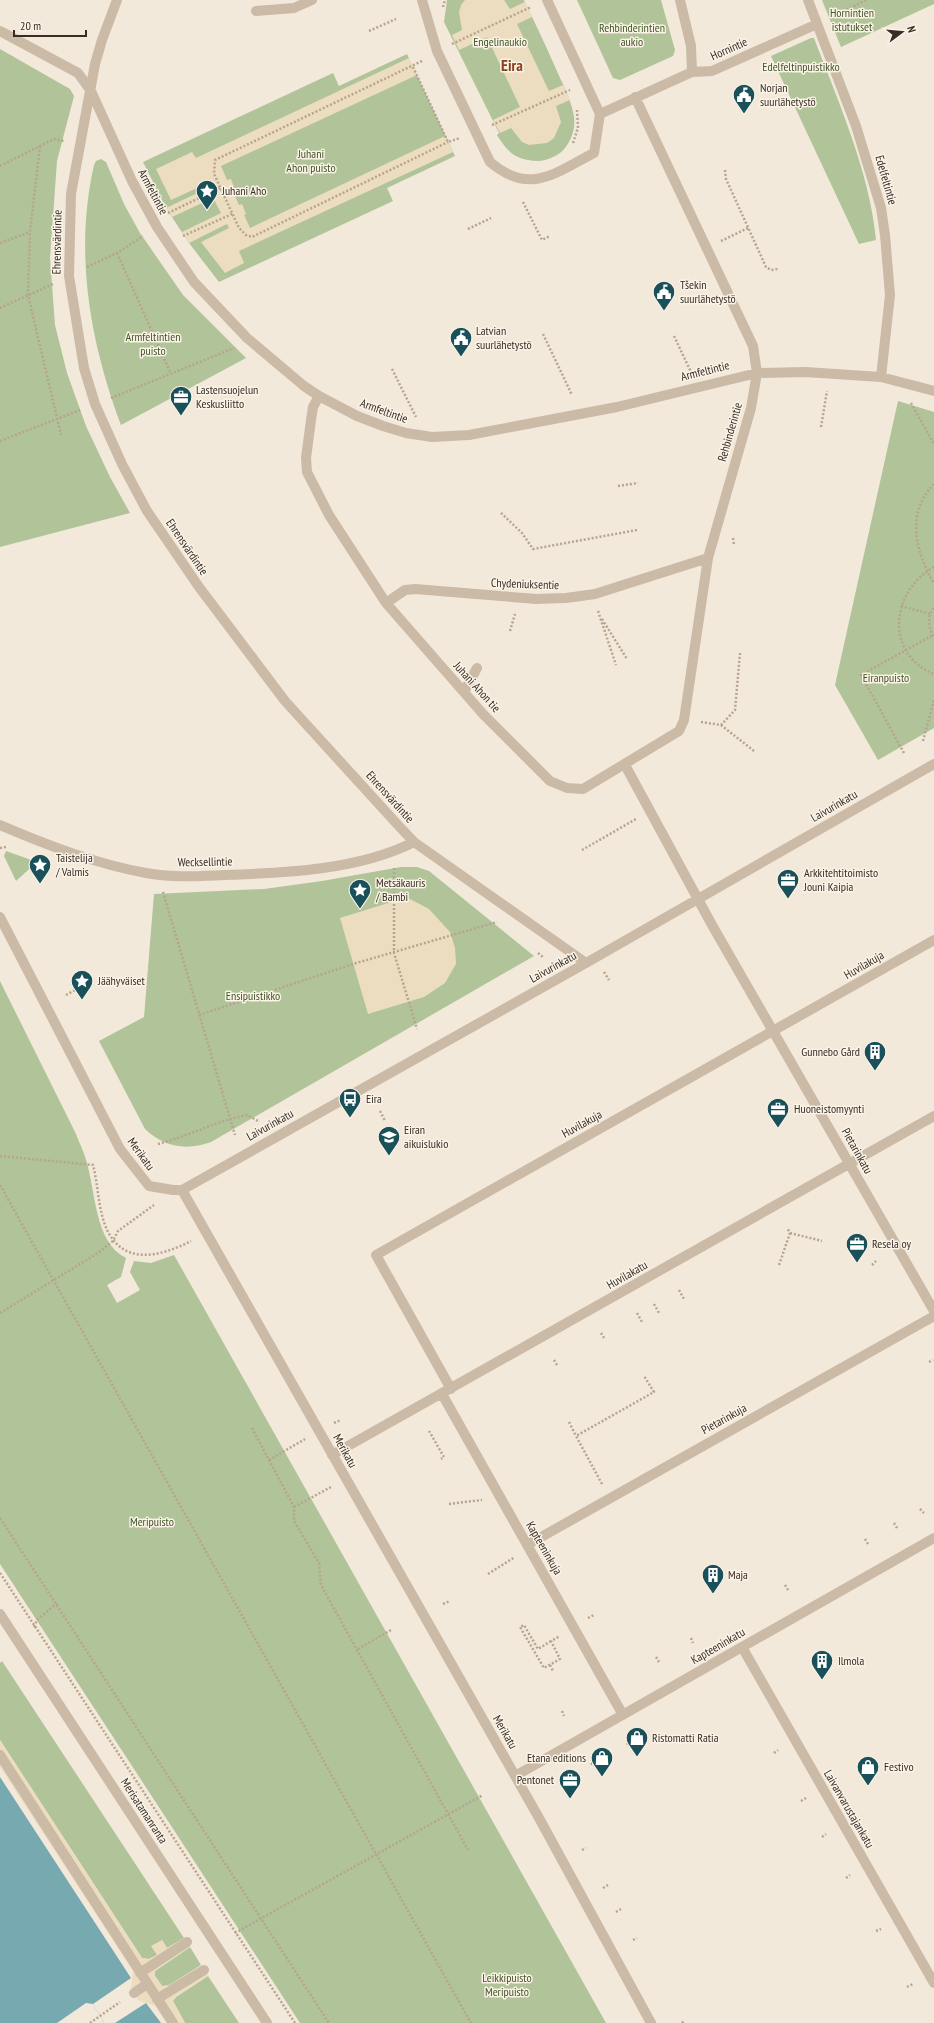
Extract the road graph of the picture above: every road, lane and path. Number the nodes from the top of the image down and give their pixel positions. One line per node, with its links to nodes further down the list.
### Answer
1 (117, 0): 20 (street, Ehrensvärdintie)
2 (312, 0): 10 (street)
3 (422, 0): 26 (street)
4 (528, 0): 9 (path)
5 (547, 0): 24 (street)
6 (680, 0): 17 (street)
7 (808, 0): 13 (street, Edelfeltintie)
8 (866, 0): 13 (path)
9 (533, 6): 11 (path); 16 (path)
10 (256, 11)
11 (535, 14)
12 (396, 19): 15 (path)
13 (817, 24): 17 (street, Hornintie); 59 (street, Edelfeltintie)
14 (0, 30): 20 (street, Armfeltintie)
15 (369, 31)
16 (455, 51)
17 (692, 72): 22 (street, Hornintie)
18 (567, 83): 19 (path)
19 (572, 89): 21 (path); 25 (path)
20 (91, 91): 38 (street, Armfeltintie); 104 (street, Ehrensvärdintie)
21 (572, 95)
22 (636, 97): 24 (street, Hornintie); 57 (street, Rehbinderintie)
23 (576, 106): 30 (path)
24 (600, 114): 26 (street)
25 (490, 126): 26 (path); 27 (path)
26 (475, 132): 29 (path)
27 (493, 132)
28 (64, 142): 31 (path)
29 (448, 142): 34 (path); 36 (path)
30 (572, 145)
31 (40, 146): 32 (path); 41 (path)
32 (0, 166)
33 (725, 170): 39 (path)
34 (220, 188): 36 (path); 38 (path)
35 (523, 202): 42 (path)
36 (232, 214): 45 (path)
37 (491, 218): 40 (path)
38 (155, 224): 45 (street, Armfeltintie); 46 (path)
39 (748, 228): 43 (path); 48 (path)
40 (468, 229)
41 (30, 232): 44 (path); 50 (path)
42 (550, 236)
43 (721, 241)
44 (0, 243)
45 (169, 245): 54 (street, Armfeltintie)
46 (116, 253): 47 (path); 58 (path)
47 (84, 268)
48 (778, 269)
49 (56, 282): 50 (path)
50 (28, 295): 51 (path); 68 (path)
51 (0, 308)
52 (543, 334): 62 (path)
53 (674, 336): 56 (path)
54 (247, 338): 58 (path); 63 (street, Armfeltintie)
55 (392, 369): 67 (path)
56 (690, 370)
57 (757, 373): 59 (street, Armfeltintie); 63 (street, Armfeltintie); 78 (street, Rehbinderintie)
58 (170, 374): 64 (path)
59 (881, 377): 61 (street, Armfeltintie)
60 (827, 391): 69 (path)
61 (934, 391)
62 (572, 395)
63 (319, 396): 82 (street, Juhani Ahon tie)
64 (115, 397)
65 (910, 400): 72 (path)
66 (78, 410): 68 (path)
67 (415, 415)
68 (57, 418): 70 (path); 71 (path)
69 (821, 427)
70 (61, 436)
71 (0, 441)
72 (934, 444)
73 (638, 483): 75 (path)
74 (934, 484): 80 (path)
75 (618, 486)
76 (501, 513): 77 (path)
77 (637, 530)
78 (708, 558): 82 (street, Chydeniuksentie); 95 (street, Rehbinderintie)
79 (934, 567): 80 (path)
80 (926, 571): 81 (path); 83 (path)
81 (934, 584)
82 (386, 602): 93 (street, Juhani Ahon tie)
83 (901, 606): 85 (path); 87 (path)
84 (934, 608): 85 (path)
85 (930, 614): 86 (path)
86 (933, 636): 87 (path)
87 (906, 650): 92 (path); 99 (path)
88 (740, 653): 96 (path)
89 (627, 660): 90 (path)
90 (616, 665)
91 (476, 668): 93 (street)
92 (934, 674)
93 (464, 692): 101 (street, Juhani Ahon tie)
94 (934, 700): 97 (path)
95 (684, 720): 96 (path); 101 (street)
96 (721, 725): 98 (path)
97 (923, 741)
98 (754, 751)
99 (904, 754)
100 (934, 764): 108 (street, Laivurinkatu)
101 (625, 765): 102 (street)
102 (650, 811): 105 (path); 108 (street)
103 (0, 825): 104 (street, Wecksellintie)
104 (414, 842): 113 (street, Ehrensvärdintie)
105 (582, 850)
106 (394, 865): 112 (path)
107 (163, 890): 116 (path)
108 (698, 899): 113 (street, Laivurinkatu); 118 (street, Pietarinkatu)
109 (0, 917): 129 (street, Merikatu)
110 (497, 922): 112 (path)
111 (934, 940): 118 (street, Huvilakuja)
112 (394, 953): 116 (path); 117 (path)
113 (586, 963): 129 (street, Laivurinkatu)
114 (79, 988): 115 (path)
115 (66, 994)
116 (199, 1015): 121 (path)
117 (418, 1029)
118 (774, 1032): 127 (street, Pietarinkatu); 155 (street, Huvilakuja)
119 (380, 1111): 123 (path)
120 (934, 1116): 127 (street, Huvilakatu)
121 (230, 1118): 122 (path); 124 (path); 125 (path)
122 (258, 1121)
123 (385, 1121)
124 (235, 1135)
125 (158, 1144)
126 (0, 1156): 132 (path)
127 (849, 1164): 142 (street, Pietarinkatu); 155 (street, Huvilakatu)
128 (0, 1185): 138 (path)
129 (178, 1190): 132 (path); 161 (street, Merikatu)
130 (787, 1228): 131 (path)
131 (790, 1233): 133 (path); 136 (path)
132 (113, 1241): 134 (path); 138 (path)
133 (822, 1241)
134 (176, 1248)
135 (876, 1261): 137 (path)
136 (779, 1265)
137 (872, 1265)
138 (53, 1282): 143 (path); 222 (path)
139 (679, 1290): 140 (path)
140 (684, 1299)
141 (654, 1304): 145 (path)
142 (934, 1311)
143 (0, 1313)
144 (637, 1313): 147 (path)
145 (659, 1313)
146 (934, 1316): 177 (street, Pietarinkuja)
147 (642, 1322)
148 (601, 1333): 149 (path)
149 (604, 1338)
150 (554, 1360): 153 (path)
151 (933, 1360): 152 (path)
152 (929, 1362)
153 (557, 1364)
154 (644, 1376): 159 (path)
155 (446, 1392): 161 (street, Huvilakatu); 177 (street, Kapteeninkuja)
156 (569, 1422): 159 (path)
157 (252, 1428): 163 (path)
158 (429, 1431): 162 (path)
159 (576, 1436): 164 (path)
160 (289, 1448): 163 (path)
161 (332, 1455): 210 (street, Merikatu)
162 (441, 1459)
163 (269, 1460): 168 (path)
164 (606, 1491)
165 (316, 1496): 168 (path)
166 (483, 1500): 167 (path)
167 (449, 1504)
168 (294, 1508): 193 (path)
169 (920, 1509): 170 (path)
170 (924, 1513)
171 (0, 1518): 229 (path)
172 (894, 1523): 173 (path)
173 (897, 1528)
174 (934, 1538): 192 (street, Kapteeninkatu)
175 (865, 1539): 176 (path)
176 (868, 1544)
177 (524, 1549): 179 (path); 199 (street, Kapteeninkuja)
178 (0, 1574): 232 (path)
179 (488, 1574)
180 (785, 1585): 181 (path)
181 (788, 1590)
182 (450, 1601): 183 (path)
183 (443, 1604)
184 (0, 1614): 246 (street, Merisatamanranta)
185 (594, 1615): 186 (path)
186 (588, 1618)
187 (391, 1630): 193 (path)
188 (562, 1635): 190 (path)
189 (691, 1638): 191 (path)
190 (551, 1641): 196 (path); 196 (path)
191 (693, 1643)
192 (742, 1647): 199 (street, Kapteeninkatu); 238 (street, Laivanvarustajankatu)
193 (358, 1649): 216 (path)
194 (656, 1657): 195 (path)
195 (659, 1662)
196 (550, 1665): 197 (path)
197 (553, 1670)
198 (562, 1711): 200 (path)
199 (623, 1715): 210 (street, Kapteeninkatu)
200 (564, 1716)
201 (644, 1733): 202 (path)
202 (647, 1736)
203 (627, 1743): 204 (path)
204 (629, 1746)
205 (778, 1750): 206 (path)
206 (774, 1753)
207 (0, 1755): 237 (street)
208 (591, 1763): 209 (path)
209 (594, 1766)
210 (515, 1776): 250 (street, Merikatu)
211 (566, 1778): 212 (path)
212 (568, 1781)
213 (483, 1795): 216 (path)
214 (806, 1798): 215 (path)
215 (802, 1801)
216 (448, 1814): 220 (path); 222 (path)
217 (826, 1834): 218 (path)
218 (822, 1837)
219 (586, 1848): 221 (path)
220 (468, 1850)
221 (582, 1850)
222 (376, 1854): 229 (path); 249 (path)
223 (850, 1875): 224 (path)
224 (846, 1878)
225 (608, 1885): 226 (path)
226 (603, 1888)
227 (621, 1909): 228 (path)
228 (616, 1912)
229 (262, 1918): 232 (path); 248 (path)
230 (881, 1929): 231 (path)
231 (876, 1931)
232 (235, 1933): 247 (path)
233 (637, 1938): 234 (path)
234 (633, 1940)
235 (187, 1942): 237 (street)
236 (204, 1970): 243 (street)
237 (140, 1973): 239 (street)
238 (934, 1983)
239 (147, 1984): 242 (street); 243 (street)
240 (913, 1984): 241 (path)
241 (908, 1987)
242 (134, 1993): 244 (path)
243 (157, 1999): 245 (street)
244 (90, 2023)
245 (173, 2023)
246 (267, 2023)
247 (295, 2023)
248 (329, 2023)
249 (471, 2023)
250 (651, 2023)

